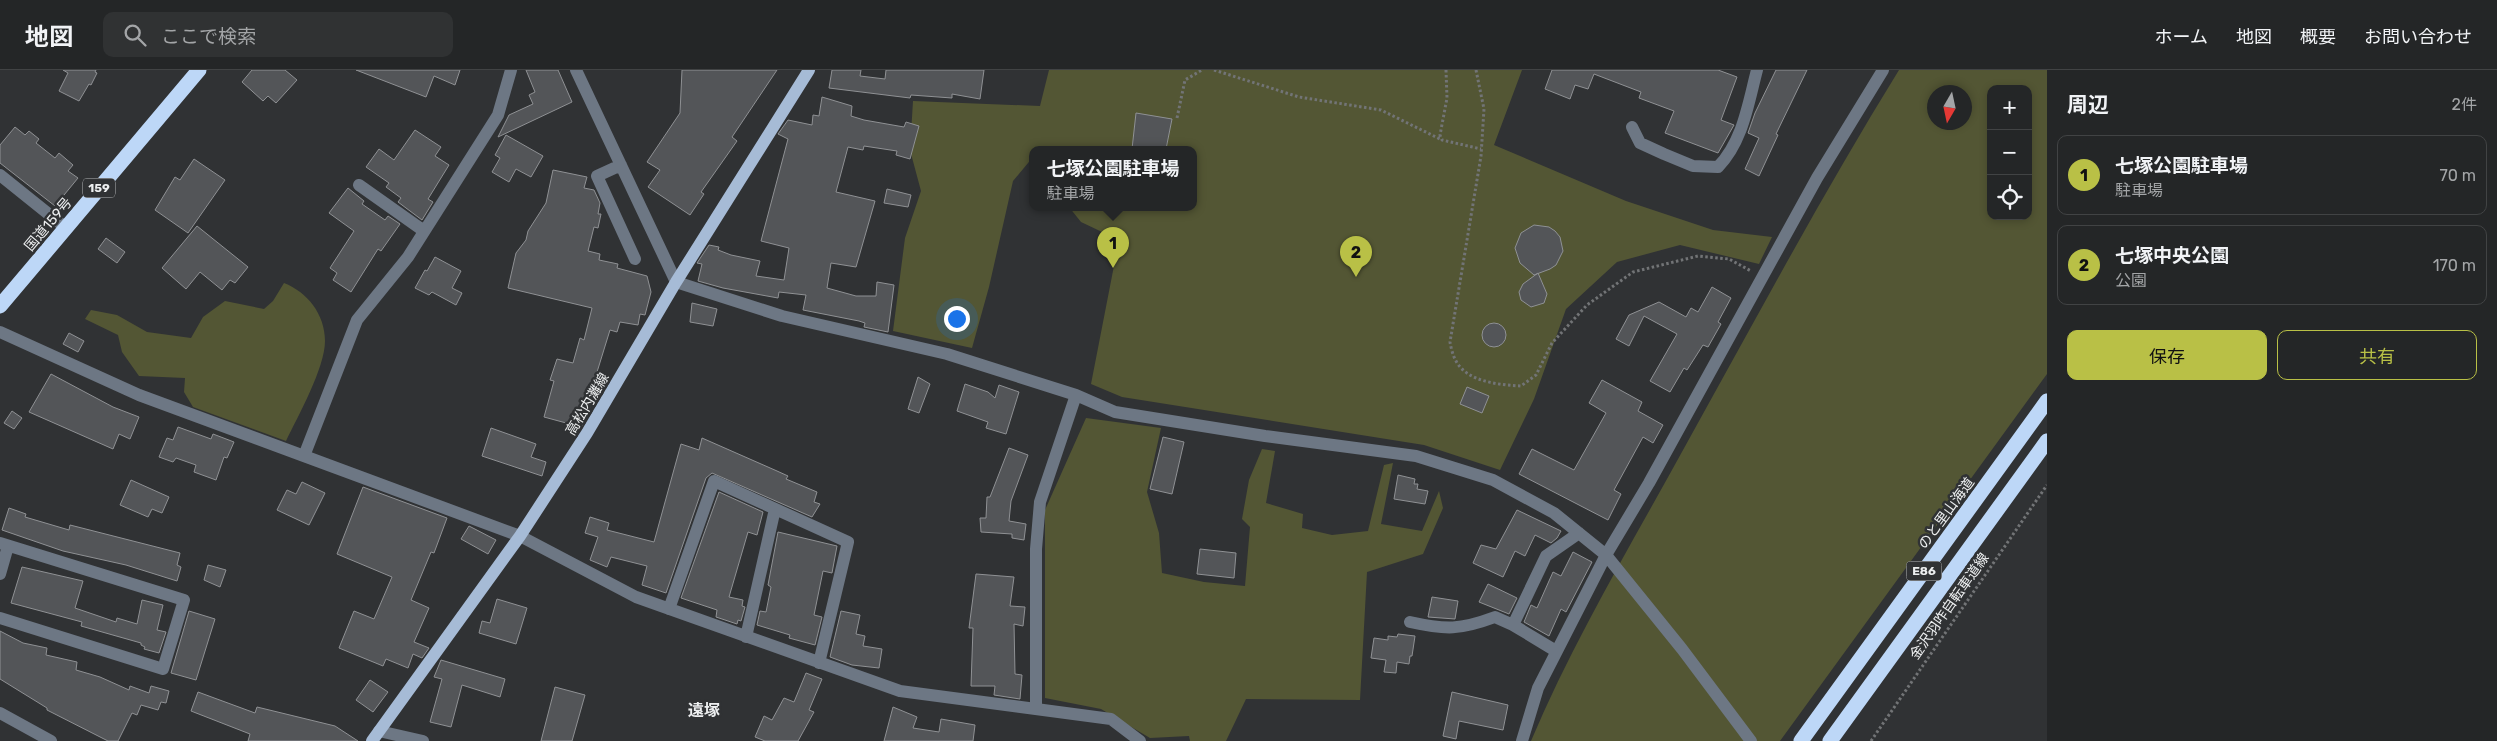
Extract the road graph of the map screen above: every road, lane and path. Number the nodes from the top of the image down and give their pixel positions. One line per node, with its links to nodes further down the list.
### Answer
1 (199, 70): 18 (highway, 国道159号 / 159)
2 (511, 70): 19 (street)
3 (576, 70): 15 (street)
4 (810, 70): 22 (main road, 高松内灘線)
5 (1202, 70): 11 (path)
6 (1214, 70): 13 (path)
7 (1446, 70): 13 (path)
8 (1476, 70): 14 (path)
9 (1757, 70): 12 (street)
10 (1883, 70): 21 (street)
11 (1177, 118)
12 (1632, 127)
13 (1442, 140): 14 (path)
14 (1481, 149): 21 (path)
15 (621, 165): 20 (street); 22 (street)
16 (0, 175): 18 (street)
17 (359, 185): 19 (street)
18 (66, 228): 23 (highway, 国道159号 / 159)
19 (424, 231): 28 (street)
20 (635, 260)
21 (1762, 278): 34 (street)
22 (676, 282): 25 (street); 32 (main road, 高松内灘線)
23 (0, 306)
24 (0, 332): 28 (street)
25 (1076, 395): 31 (street); 43 (street)
26 (2047, 401): 51 (highway, のと里山海道 / E86)
27 (2047, 441): 52 (highway, E86)
28 (304, 456): 32 (street)
29 (2047, 485): 53 (path, 金沢羽咋自転車道線)
30 (775, 509): 36 (street); 40 (street); 42 (street)
31 (1579, 533): 34 (street); 39 (street)
32 (520, 536): 36 (street); 45 (main road, 高松内灘線)
33 (4, 545): 35 (street); 37 (street)
34 (1606, 555): 41 (street); 50 (street)
35 (0, 574)
36 (669, 609): 40 (street)
37 (0, 618)
38 (1410, 622): 39 (street)
39 (1514, 624): 41 (street)
40 (746, 637): 42 (street)
41 (1556, 651): 49 (street)
42 (819, 663): 43 (street)
43 (1036, 709): 48 (street)
44 (0, 713): 46 (street)
45 (375, 736): 47 (street)
46 (51, 741)
47 (423, 741)
48 (1140, 741)
49 (1522, 741)
50 (1751, 741)
51 (1801, 741)
52 (1830, 741)
53 (1870, 741)

